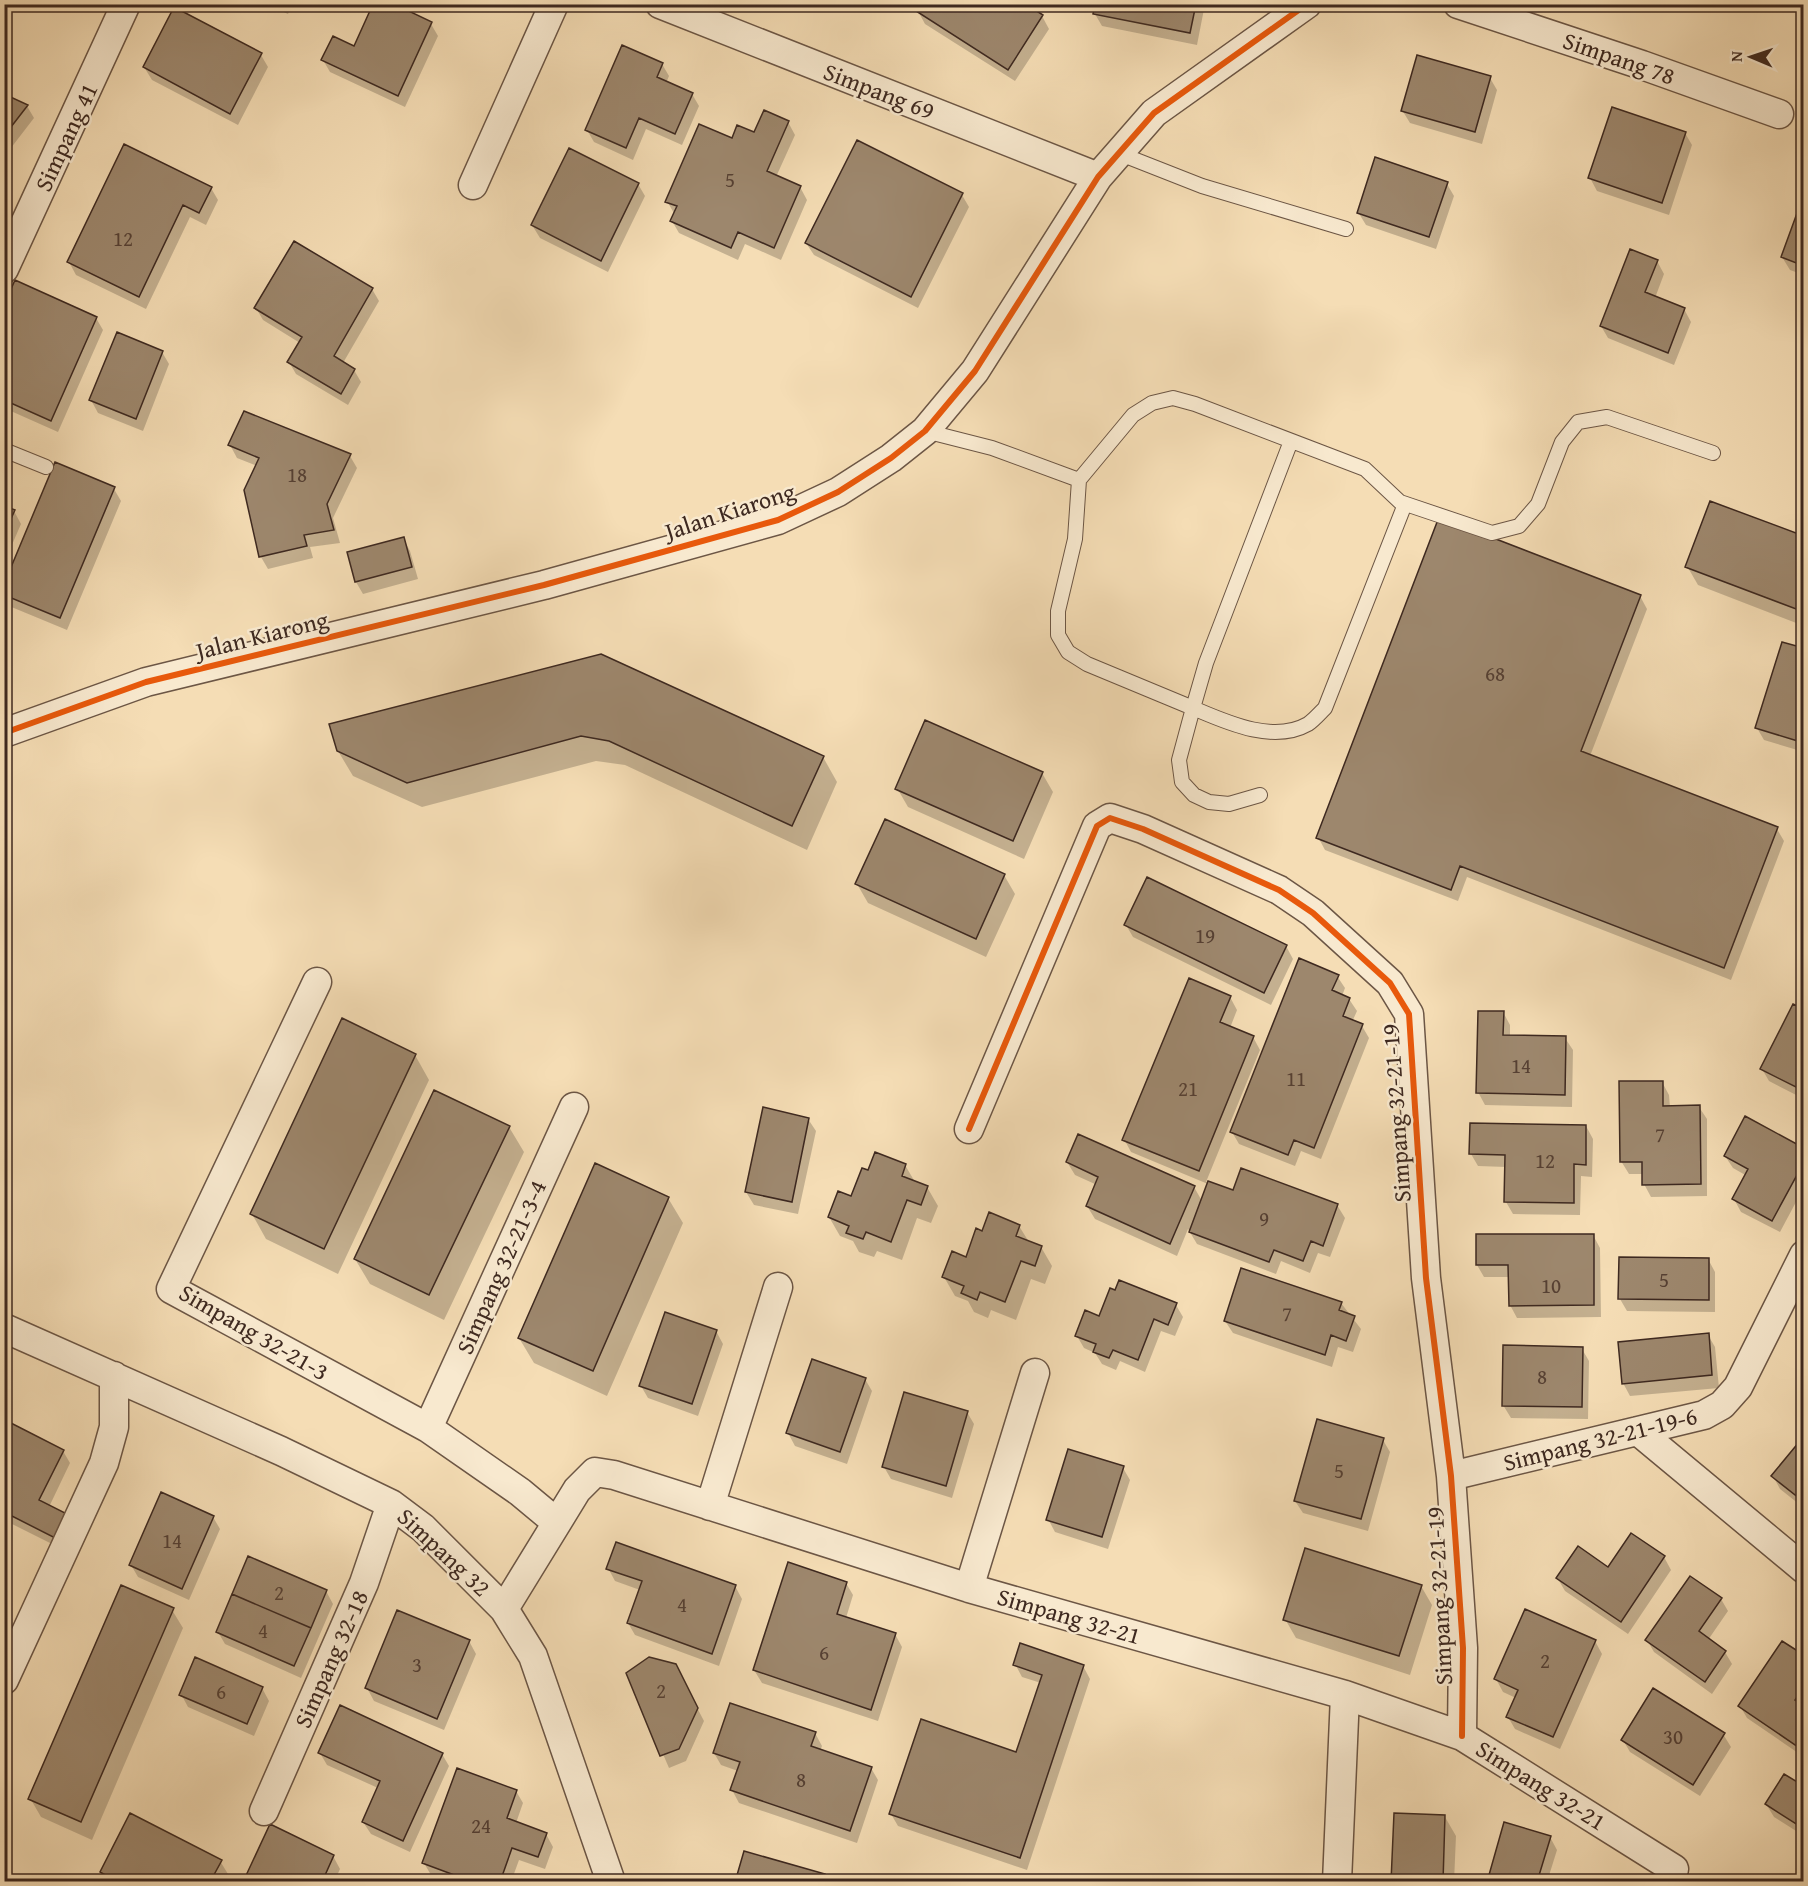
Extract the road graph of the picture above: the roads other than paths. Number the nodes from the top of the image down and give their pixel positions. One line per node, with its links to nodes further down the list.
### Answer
1 (126, 4): 11 (street, Simpang 41)
2 (554, 4): 9 (street)
3 (660, 4): 8 (street, Simpang 69)
4 (1306, 4): 7 (street, Jalan Kiarong)
5 (1458, 4): 6 (street, Simpang 78)
6 (1779, 114)
7 (1118, 153): 8 (street, Jalan Kiarong); 10 (lane)
8 (1098, 177): 12 (street, Jalan Kiarong)
9 (473, 185)
10 (1346, 229)
11 (7, 255)
12 (925, 431): 17 (lane); 20 (street, Jalan Kiarong)
13 (1291, 441): 17 (lane); 18 (lane); 19 (lane)
14 (4, 450): 16 (lane)
15 (1713, 453): 18 (lane)
16 (46, 467)
17 (1078, 480): 19 (lane)
18 (1405, 504): 19 (lane)
19 (1193, 708): 21 (lane)
20 (4, 732)
21 (1260, 795)
22 (317, 982): 30 (street, Simpang 32-21-3)
23 (574, 1107): 30 (street, Simpang 32-21-3-4)
24 (969, 1129): 32 (street, Simpang 32-21-19)
25 (1803, 1255): 31 (street, Simpang 32-21-19-6)
26 (778, 1287): 34 (street)
27 (4, 1328): 29 (street, Simpang 32)
28 (1035, 1373): 37 (street)
29 (114, 1376): 33 (street, Simpang 32); 39 (street)
30 (428, 1428): 35 (street, Simpang 32-21-3)
31 (1638, 1431): 32 (street, Simpang 32-21-19-6); 36 (street)
32 (1451, 1476): 41 (street, Simpang 32-21-19)
33 (391, 1504): 38 (street, Simpang 32); 42 (street, Simpang 32-18)
34 (710, 1506): 35 (street, Simpang 32-21); 37 (street, Simpang 32-21)
35 (556, 1522): 38 (street, Simpang 32-21)
36 (1803, 1569)
37 (969, 1588): 40 (street, Simpang 32-21)
38 (504, 1609): 44 (street, Simpang 32)
39 (4, 1680)
40 (1345, 1695): 41 (street, Simpang 32-21); 45 (street)
41 (1462, 1736): 43 (street, Simpang 32-21)
42 (264, 1811)
43 (1674, 1869)
44 (611, 1881)
45 (1337, 1881)

